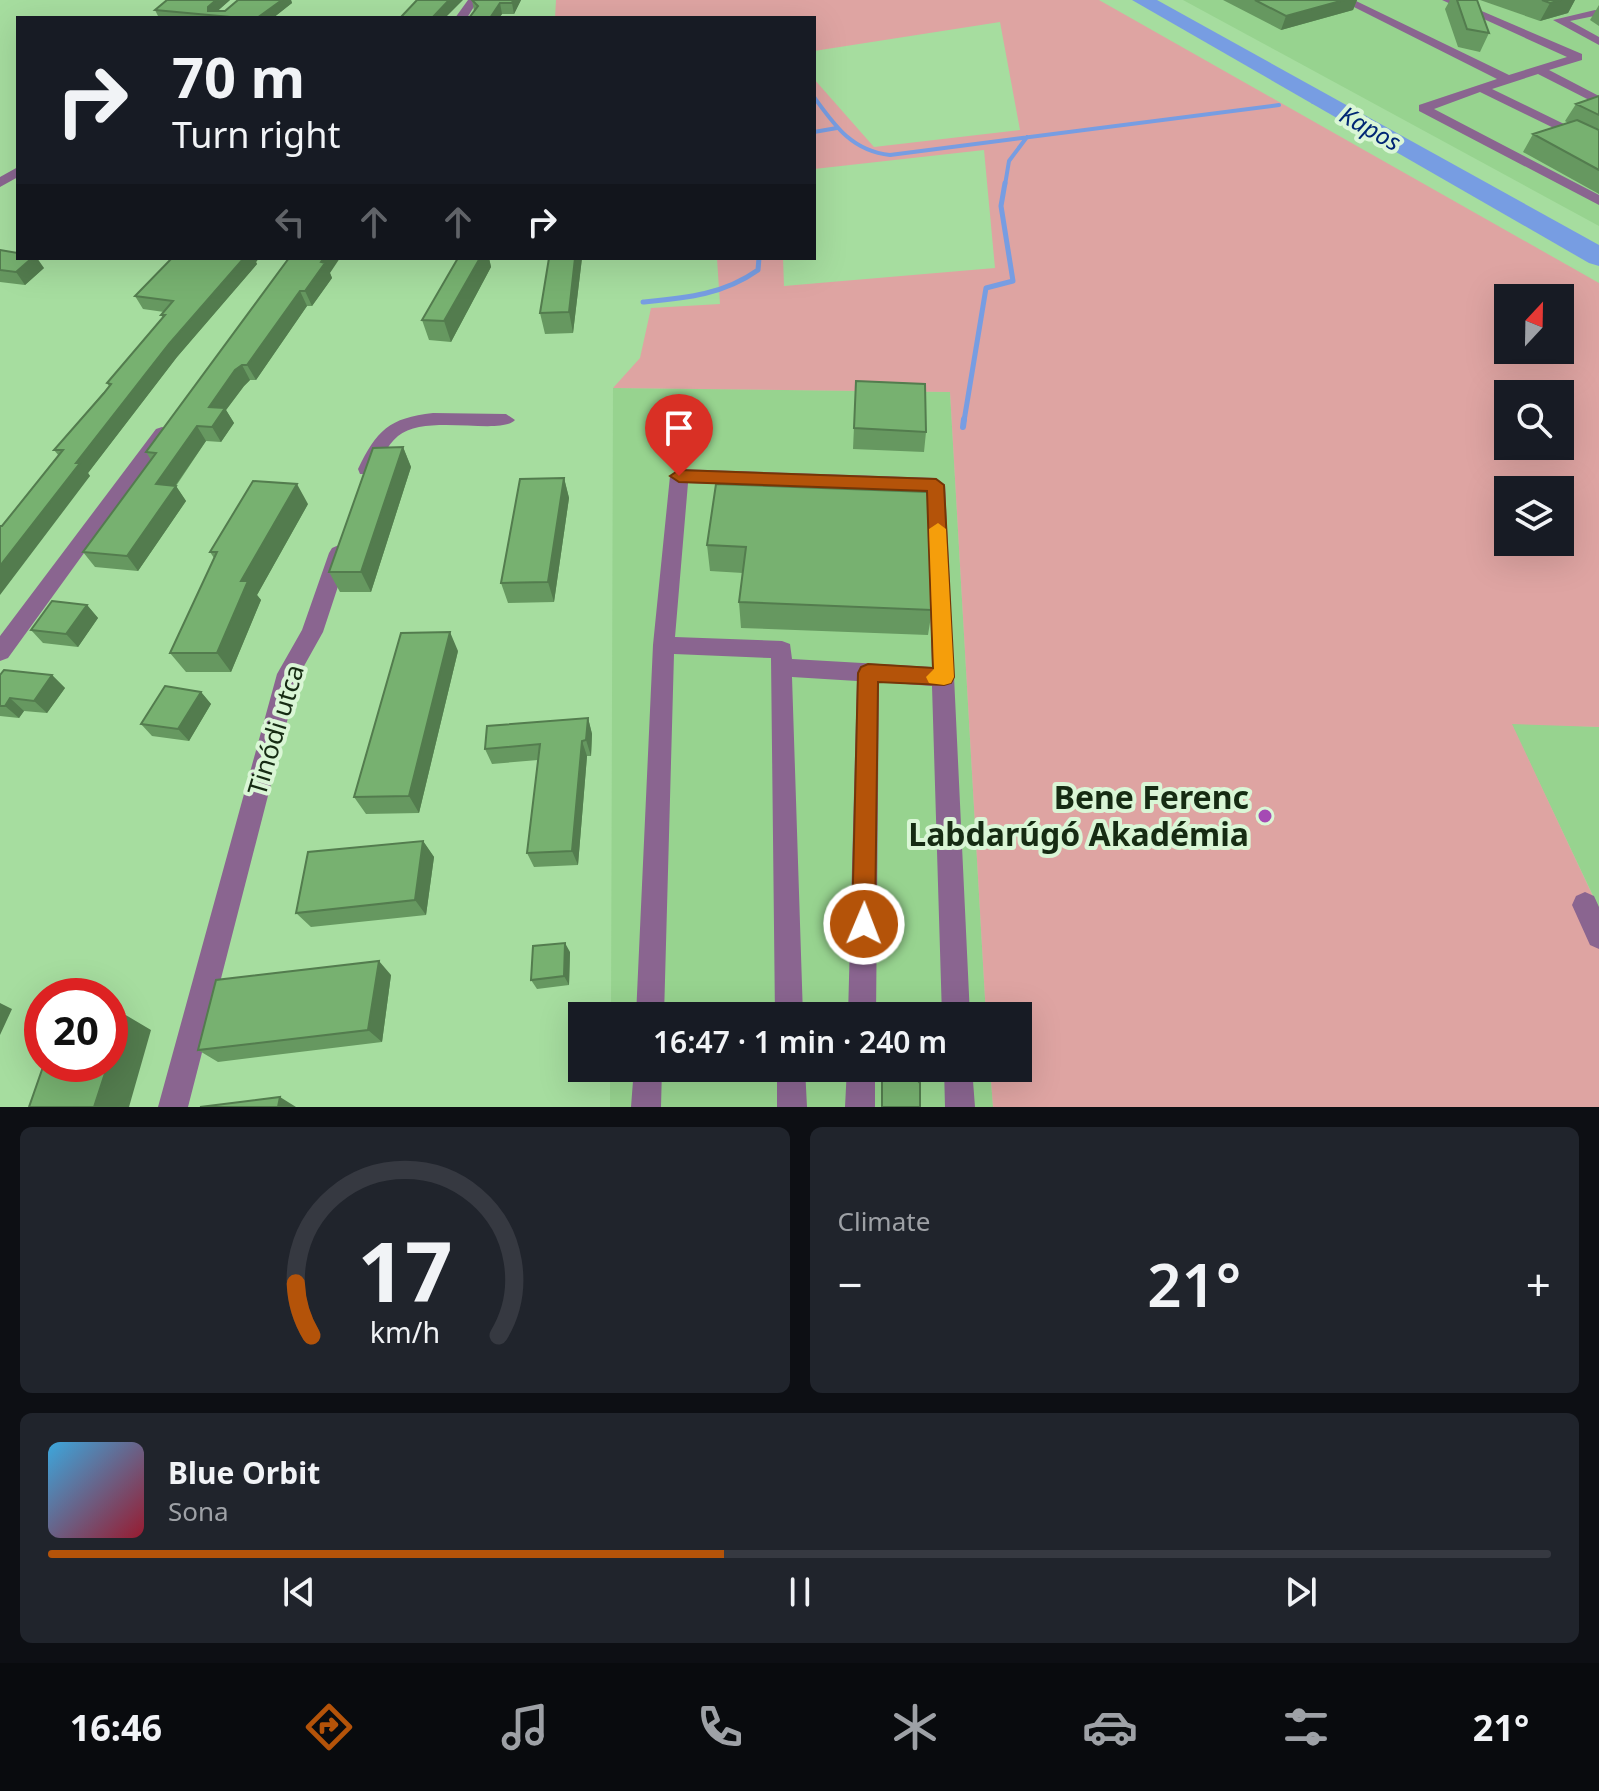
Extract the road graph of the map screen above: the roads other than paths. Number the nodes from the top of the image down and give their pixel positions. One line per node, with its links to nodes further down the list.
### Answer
1 (1345, 0): 8 (street)
2 (1447, 0): 6 (street)
3 (1595, 13): 4 (street)
4 (1599, 42)
5 (1599, 50): 6 (street)
6 (1578, 57): 7 (street)
7 (1538, 69): 8 (street); 10 (street)
8 (1507, 79): 9 (street)
9 (1481, 88): 11 (street); 12 (street)
10 (1599, 101)
11 (1599, 146)
12 (1599, 201)
13 (506, 420): 15 (street)
14 (169, 423): 18 (street)
15 (360, 491)
16 (345, 533): 32 (street, Tinódi utca)
17 (664, 645): 19 (street); 21 (street); 24 (street)
18 (0, 652)
19 (781, 667): 20 (street); 25 (street)
20 (868, 673): 21 (street); 26 (street)
21 (944, 677): 27 (street)
22 (1585, 905): 23 (street)
23 (1599, 936)
24 (651, 1002)
25 (789, 1002)
26 (862, 1002)
27 (956, 1002)
28 (647, 1082): 33 (street)
29 (791, 1082): 34 (street)
30 (861, 1082): 35 (street)
31 (959, 1082): 36 (street)
32 (173, 1107)
33 (646, 1107)
34 (792, 1107)
35 (860, 1107)
36 (960, 1107)

